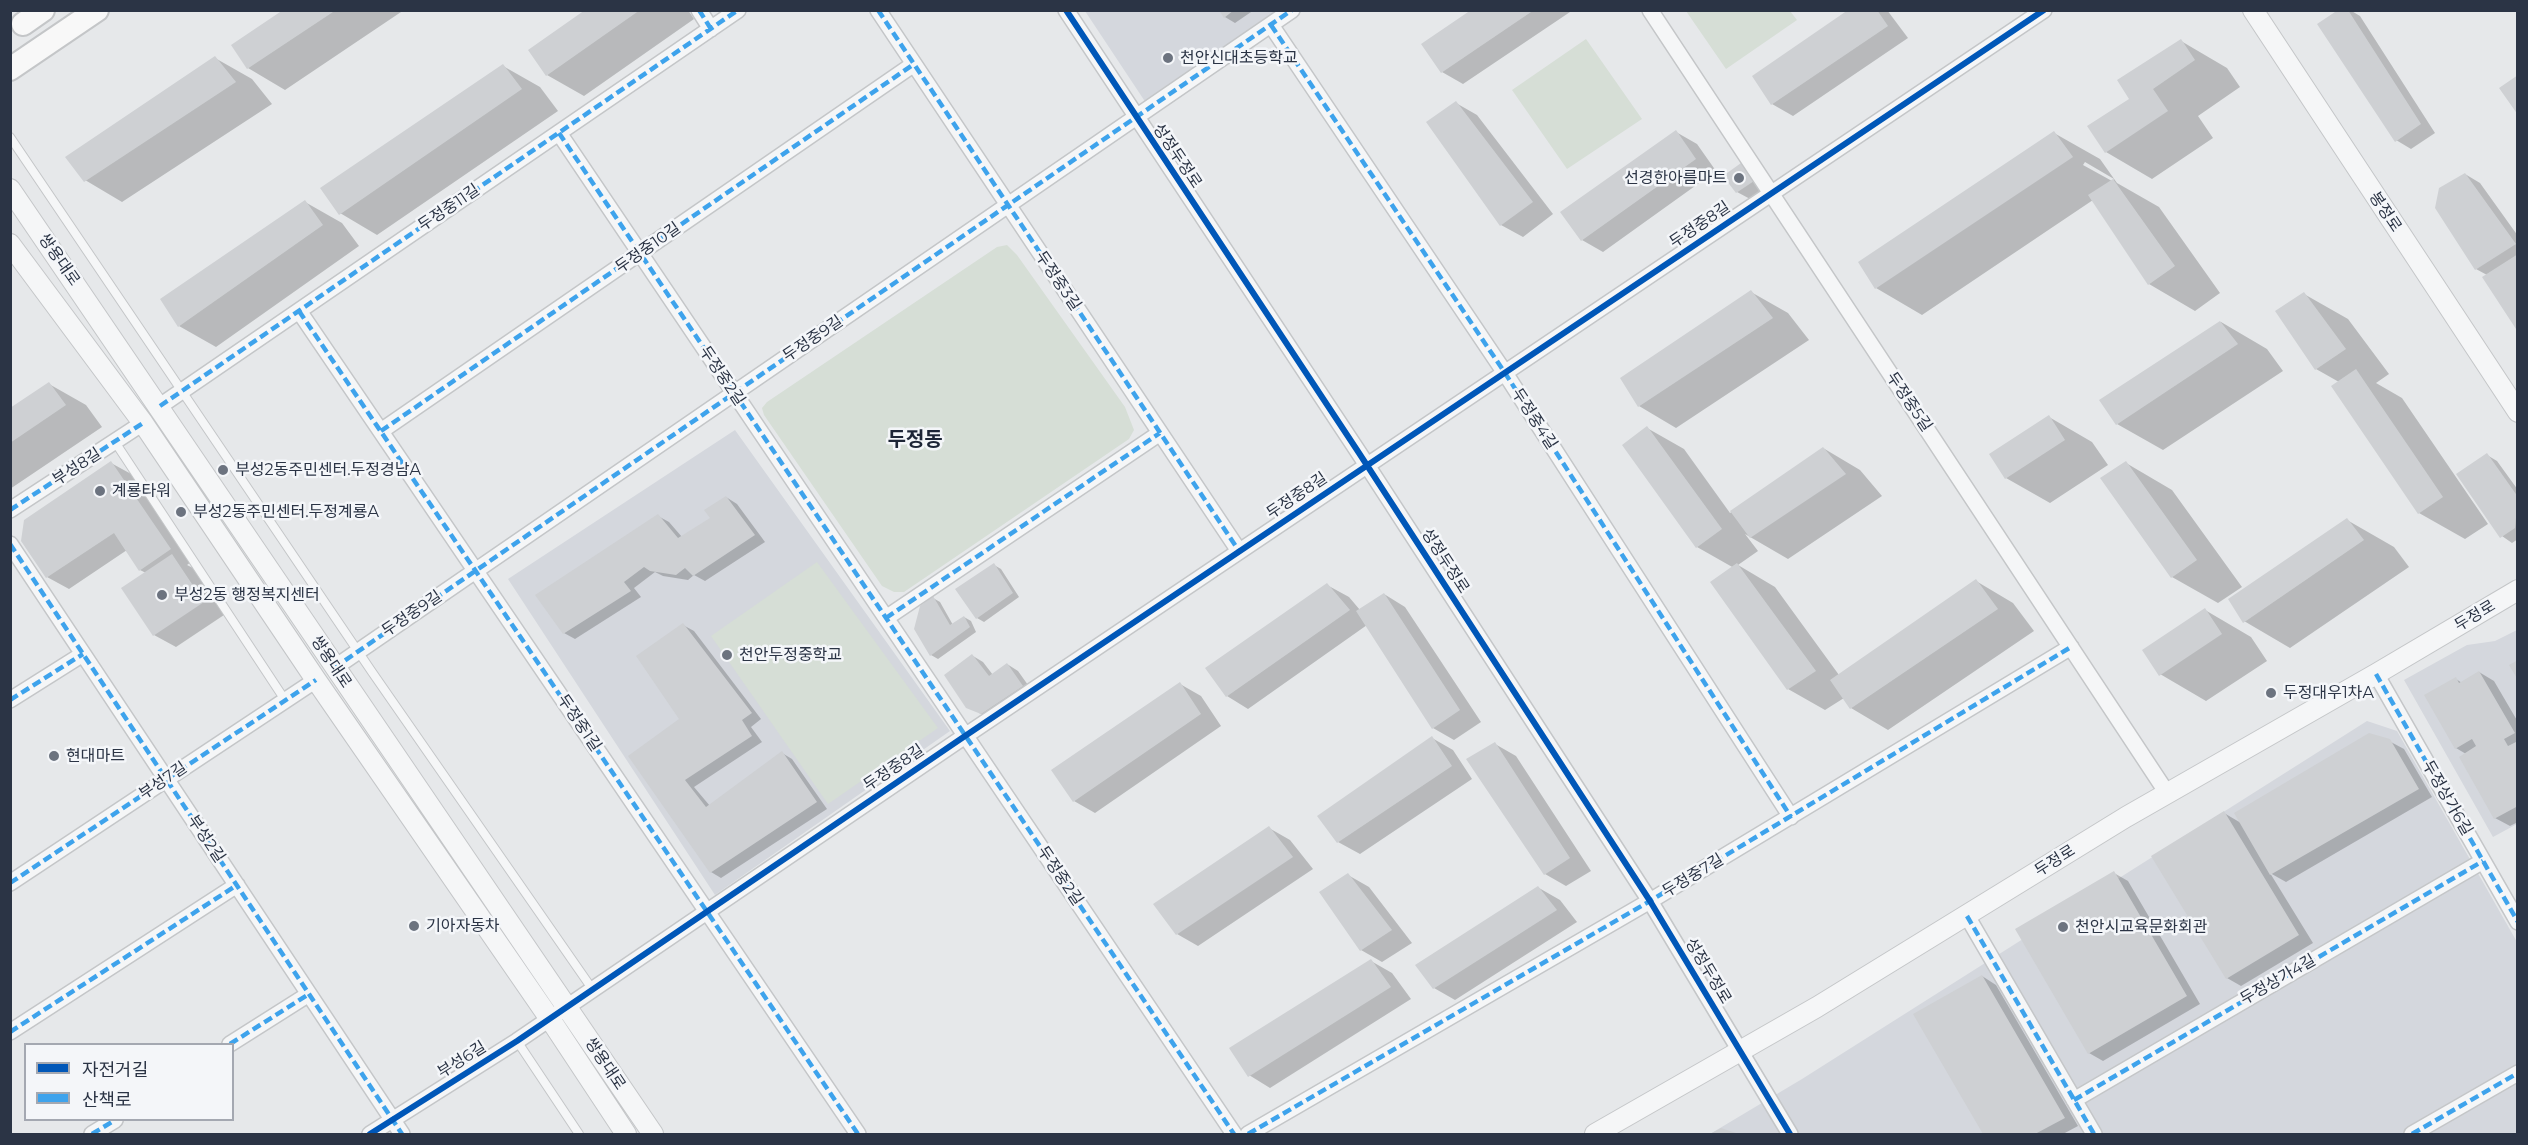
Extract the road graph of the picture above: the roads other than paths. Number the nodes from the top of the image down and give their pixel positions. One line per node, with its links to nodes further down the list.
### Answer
1 (43, 10): 11 (main road)
2 (97, 10): 15 (main road)
3 (699, 10): 13 (street)
4 (738, 10): 13 (street, 두정중11길)
5 (878, 10): 14 (street, 두정중3길)
6 (1066, 10): 16 (street, 성정두정로)
7 (1292, 10): 12 (street, 두정중9길)
8 (1650, 10): 20 (street, 두정중5길)
9 (2044, 10): 20 (street, 두정중8길)
10 (2253, 10): 29 (street, 봉정로)
11 (23, 24)
12 (1271, 25): 16 (street, 두정중9길); 25 (street, 두정중4길)
13 (711, 29): 17 (street, 두정중11길)
14 (914, 64): 21 (street, 두정중3길); 23 (street, 두정중10길)
15 (11, 69)
16 (1135, 118): 21 (street, 두정중9길); 34 (street, 성정두정로)
17 (559, 133): 23 (street, 두정중2길); 24 (street, 두정중11길)
18 (10, 137): 26 (lane)
19 (10, 189): 28 (street, 쌍용대로)
20 (1771, 194): 25 (street, 두정중8길); 41 (street, 두정중5길)
21 (1008, 206): 27 (street, 두정중9길); 32 (street, 두정중3길)
22 (10, 244): 30 (street, 쌍용대로)
23 (640, 253): 27 (street, 두정중2길); 31 (street, 두정중10길)
24 (299, 311): 26 (street, 두정중11길); 31 (street, 두정중1길)
25 (1505, 373): 34 (street, 두정중8길); 52 (street, 두정중4길)
26 (182, 391): 28 (street, 두정중11길); 42 (lane)
27 (734, 393): 38 (street, 두정중9길); 40 (street, 두정중2길)
28 (160, 406): 44 (street, 쌍용대로)
29 (2517, 412)
30 (143, 423): 33 (street, 부성8길); 46 (street, 쌍용대로)
31 (381, 431): 38 (street, 두정중1길)
32 (1160, 433): 37 (street, 두정중3길); 40 (street)
33 (115, 442): 35 (street, 부성8길); 48 (lane)
34 (1366, 466): 37 (street, 두정중8길); 56 (street, 성정두정로)
35 (10, 510)
36 (10, 544): 43 (street, 부성2길)
37 (1239, 551): 49 (street, 두정중8길)
38 (476, 570): 42 (street, 두정중9길); 57 (street, 두정중1길)
39 (2517, 590): 45 (street, 두정로)
40 (886, 618): 49 (street, 두정중2길)
41 (2071, 647): 51 (street, 두정중5길); 52 (street, 두정중7길)
42 (359, 650): 44 (street, 두정중9길); 60 (lane)
43 (83, 654): 47 (street); 50 (street, 부성2길)
44 (334, 668): 62 (street, 쌍용대로)
45 (2376, 674): 51 (street, 두정로); 53 (street, 두정상가6길)
46 (316, 680): 48 (street, 부성7길); 63 (street, 쌍용대로)
47 (10, 700)
48 (285, 700): 50 (street, 부성7길)
49 (965, 735): 57 (street, 두정중8길); 79 (street, 두정중2길)
50 (166, 779): 54 (street, 부성7길); 55 (street, 부성2길)
51 (2168, 793): 58 (street, 두정로)
52 (1791, 817): 56 (street, 두정중7길)
53 (2483, 861): 59 (street, 두정상가6길); 69 (street, 두정상가4길)
54 (10, 883)
55 (237, 885): 61 (street, 부성2길); 64 (street)
56 (1650, 901): 67 (street, 성정두정로); 80 (street, 두정중7길)
57 (707, 912): 60 (street, 두정중8길); 78 (street, 두정중1길)
58 (1967, 916): 67 (street, 두정로); 69 (street)
59 (2517, 922)
60 (593, 990): 62 (street, 두정중8길)
61 (309, 994): 66 (street); 70 (street, 부성2길)
62 (567, 1007): 63 (street, 부성6길); 77 (street, 쌍용대로)
63 (550, 1019): 65 (street, 부성6길); 76 (street, 쌍용대로)
64 (10, 1032)
65 (517, 1041): 70 (street, 부성6길); 75 (lane)
66 (232, 1043)
67 (1740, 1050): 81 (street, 두정로); 82 (street, 성정두정로)
68 (2517, 1073): 84 (street)
69 (2074, 1100): 83 (street)
70 (392, 1120): 73 (street, 부성6길); 74 (street, 부성2길)
71 (112, 1121): 72 (street)
72 (92, 1134)
73 (370, 1134)
74 (402, 1134)
75 (579, 1134)
76 (626, 1134)
77 (652, 1134)
78 (858, 1134)
79 (1234, 1134)
80 (1248, 1134)
81 (1595, 1134)
82 (1790, 1134)
83 (2094, 1134)
84 (2412, 1134)

